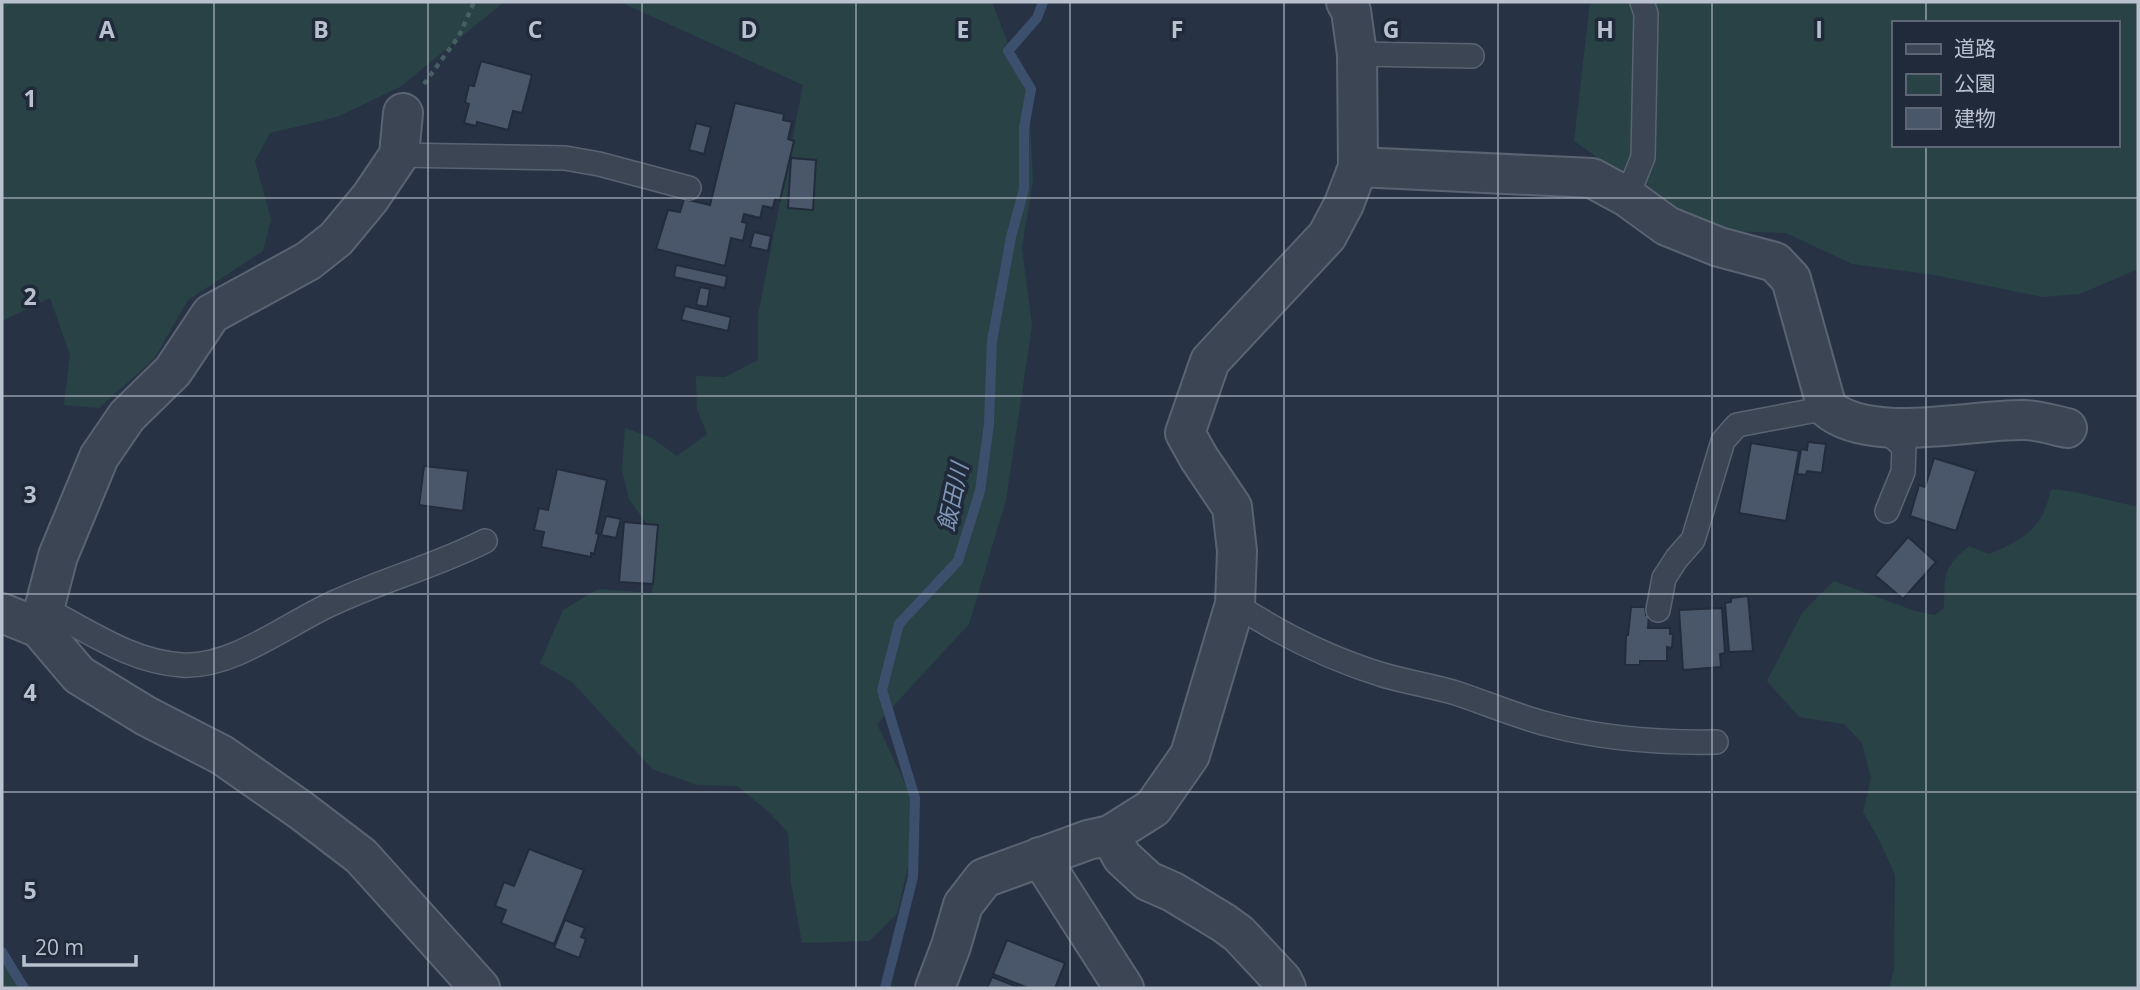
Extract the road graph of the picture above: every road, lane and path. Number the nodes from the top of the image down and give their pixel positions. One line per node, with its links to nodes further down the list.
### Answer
1 (474, 2): 6 (path)
2 (1346, 2): 4 (street)
3 (1642, 2): 10 (lane)
4 (1357, 54): 5 (lane); 8 (street)
5 (1472, 55)
6 (403, 113): 7 (street)
7 (399, 155): 9 (lane); 19 (street)
8 (1357, 167): 10 (street); 16 (street)
9 (689, 188)
10 (1627, 197): 11 (street)
11 (1827, 408): 13 (street); 17 (lane)
12 (2067, 428): 13 (street)
13 (1884, 429): 14 (lane)
14 (1886, 512)
15 (485, 541): 19 (lane)
16 (1234, 604): 20 (lane); 21 (street)
17 (1658, 610)
18 (2, 613): 19 (street)
19 (42, 618): 23 (street)
20 (1716, 742)
21 (1110, 835): 22 (street); 26 (street)
22 (1040, 857): 24 (street); 25 (street)
23 (480, 988)
24 (935, 988)
25 (1124, 988)
26 (1286, 988)

